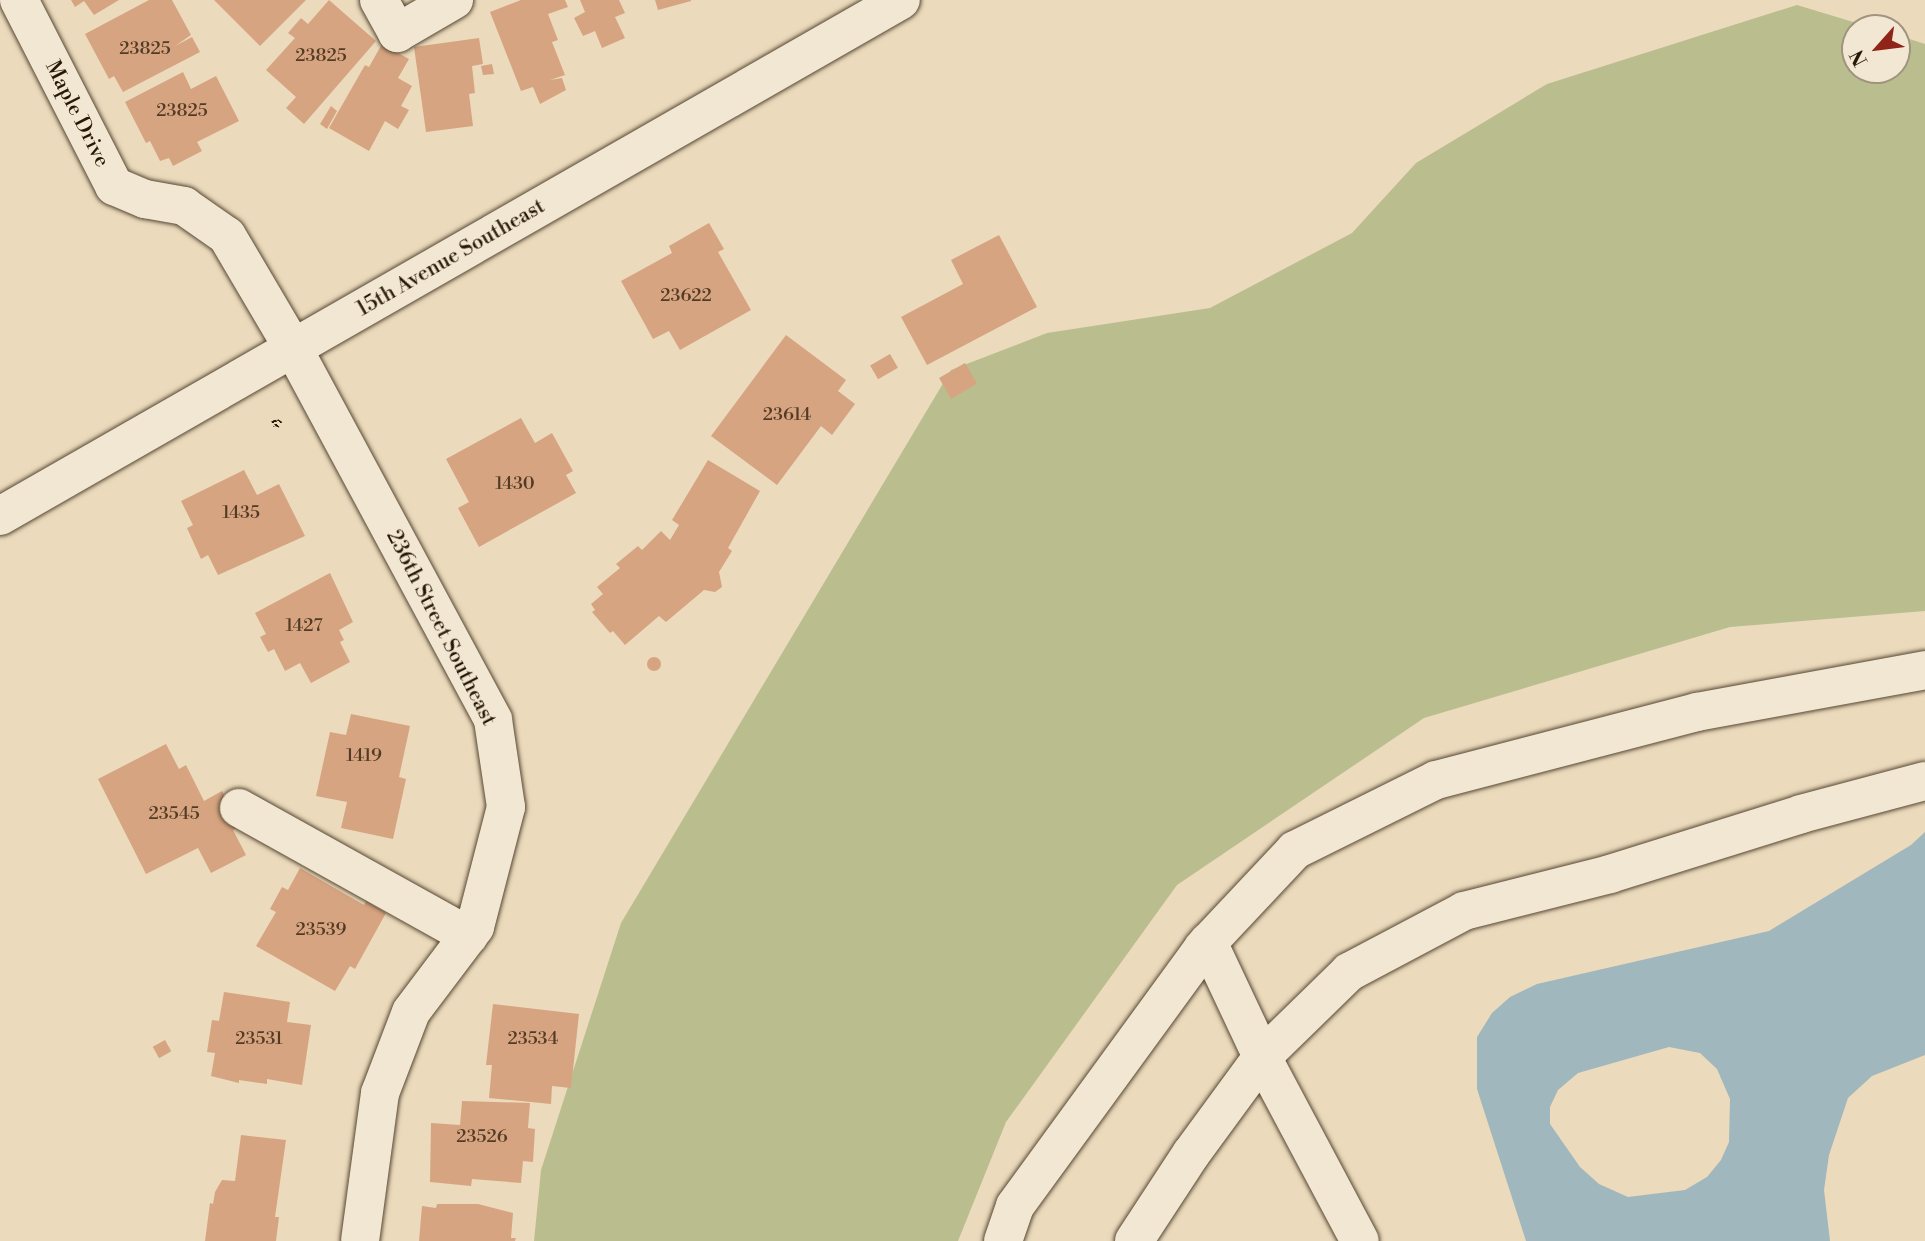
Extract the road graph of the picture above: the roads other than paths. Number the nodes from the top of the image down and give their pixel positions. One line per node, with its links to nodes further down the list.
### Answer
1 (19, 0): 5 (street, Maple Drive)
2 (379, 0): 3 (street)
3 (454, 0)
4 (901, 0): 5 (street, 15th Avenue Southeast)
5 (293, 348): 6 (street, 15th Avenue Southeast); 10 (street, 236th Street Southeast)
6 (0, 516)
7 (1925, 670): 11 (street)
8 (1925, 781): 12 (street)
9 (239, 808): 10 (street)
10 (472, 931): 13 (street)
11 (1208, 942): 12 (street); 14 (street)
12 (1262, 1057): 15 (street); 16 (street)
13 (360, 1241)
14 (1003, 1241)
15 (1134, 1241)
16 (1360, 1241)

